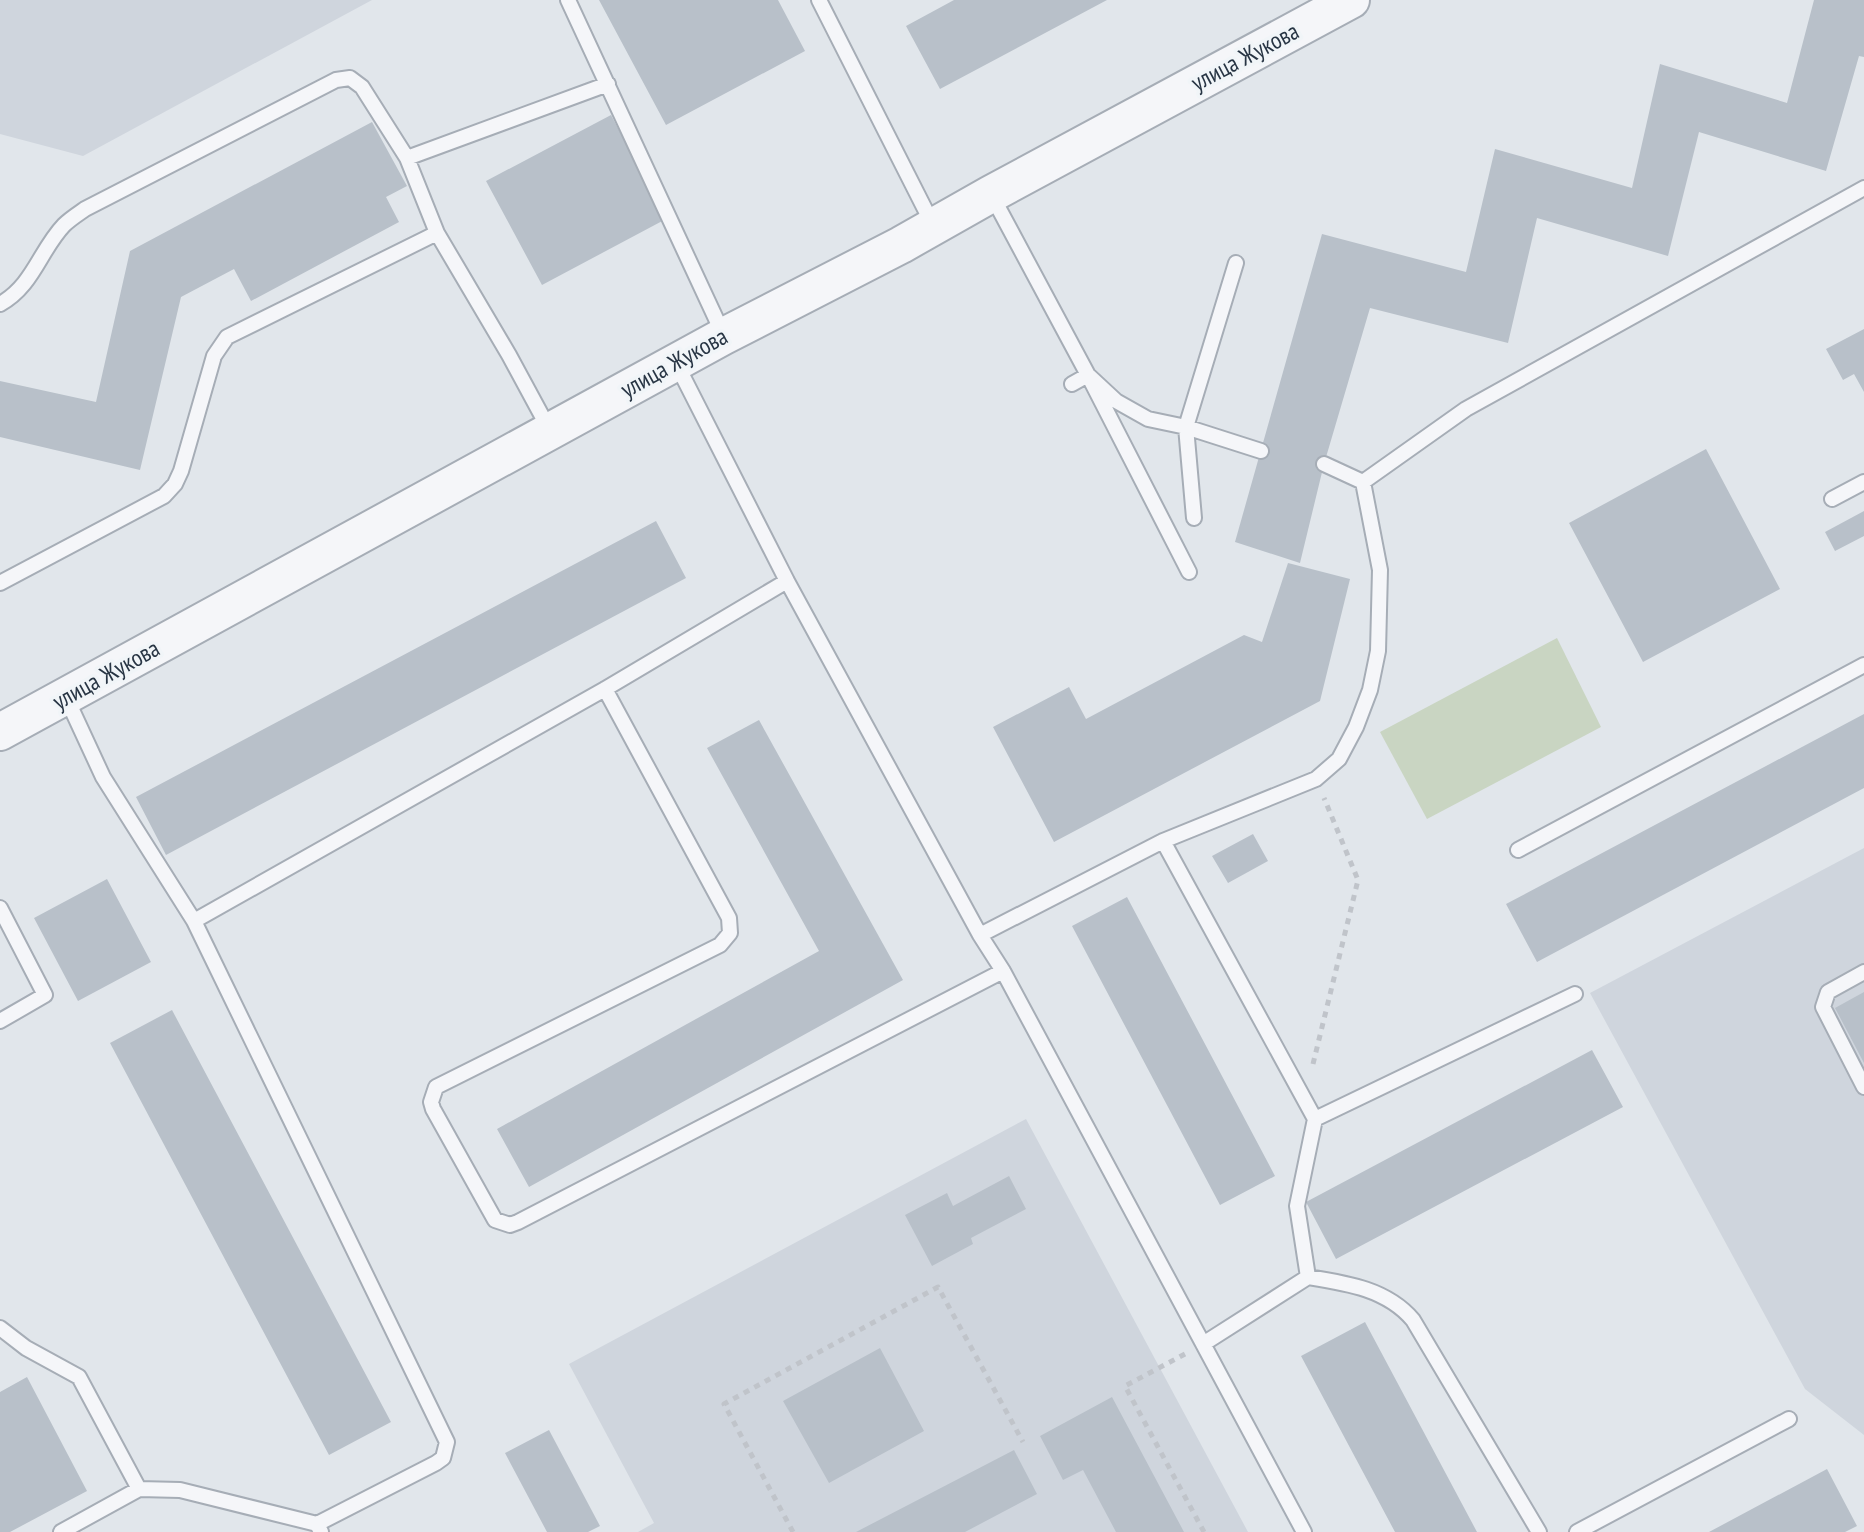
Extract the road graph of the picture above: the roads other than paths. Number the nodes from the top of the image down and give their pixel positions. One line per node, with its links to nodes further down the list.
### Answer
1 (568, 0): 4 (lane)
2 (1351, 0): 7 (street, улица Жукова)
3 (825, 2): 8 (lane)
4 (608, 84): 5 (lane); 12 (lane)
5 (407, 158): 9 (lane); 11 (lane)
6 (1864, 188): 20 (lane)
7 (991, 194): 8 (street, улица Жукова); 14 (lane)
8 (934, 227): 12 (street, улица Жукова)
9 (437, 233): 17 (lane); 26 (lane)
10 (1236, 263): 16 (lane)
11 (0, 304)
12 (724, 336): 13 (street, улица Жукова)
13 (676, 362): 17 (street, улица Жукова); 25 (lane)
14 (1088, 375): 15 (lane); 16 (lane); 24 (lane)
15 (1072, 384)
16 (1186, 427): 18 (lane); 23 (lane)
17 (550, 432): 29 (street, улица Жукова)
18 (1261, 451)
19 (1324, 464): 20 (lane)
20 (1363, 482): 31 (lane)
21 (1864, 482): 22 (lane)
22 (1832, 499)
23 (1194, 518)
24 (1189, 572)
25 (787, 581): 28 (lane); 35 (lane)
26 (0, 583)
27 (1864, 665): 32 (lane)
28 (605, 689): 34 (lane); 36 (lane)
29 (65, 697): 30 (street, улица Жукова); 34 (lane)
30 (0, 732)
31 (1163, 841): 35 (lane); 41 (lane)
32 (1518, 850)
33 (0, 908): 39 (lane)
34 (194, 921): 47 (lane)
35 (980, 935): 36 (lane)
36 (1003, 971): 44 (lane)
37 (1864, 972): 40 (lane)
38 (1575, 994): 41 (lane)
39 (0, 1021)
40 (1864, 1087)
41 (1315, 1119): 42 (lane)
42 (1308, 1277): 44 (lane); 50 (lane)
43 (0, 1328): 46 (lane)
44 (1203, 1344): 49 (lane)
45 (1789, 1419): 51 (lane)
46 (139, 1489): 47 (lane); 48 (lane)
47 (319, 1528)
48 (61, 1532)
49 (1304, 1532)
50 (1539, 1532)
51 (1577, 1532)

